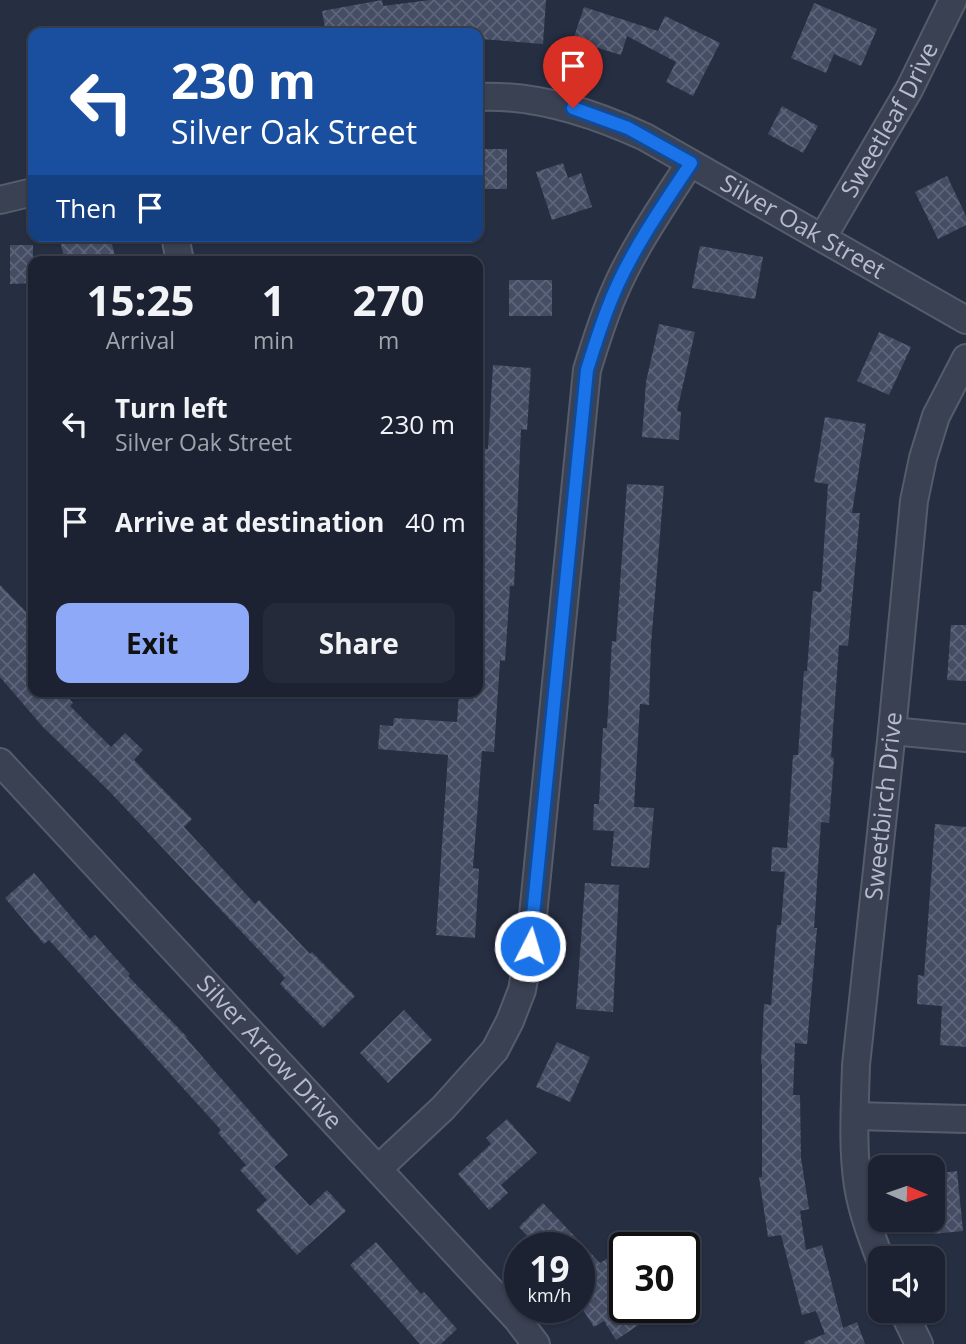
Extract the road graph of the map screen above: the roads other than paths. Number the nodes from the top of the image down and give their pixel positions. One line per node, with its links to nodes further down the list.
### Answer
1 (953, 0): 6 (street, Sweetleaf Drive)
2 (483, 97): 3 (street, Silver Oak Street)
3 (691, 163): 6 (street, Silver Oak Street); 14 (street)
4 (28, 193): 5 (street)
5 (0, 200)
6 (823, 237): 7 (street, Silver Oak Street)
7 (966, 320)
8 (966, 358): 9 (street, Sweetbirch Drive)
9 (892, 731): 10 (street); 12 (street, Sweetbirch Drive)
10 (966, 738)
11 (0, 762): 14 (street, Silver Arrow Drive)
12 (855, 1116): 13 (street); 15 (street, Sweetbirch Drive)
13 (966, 1119)
14 (378, 1169): 17 (street, Silver Arrow Drive)
15 (875, 1246)
16 (909, 1323): 18 (street)
17 (536, 1344)
18 (919, 1344)

